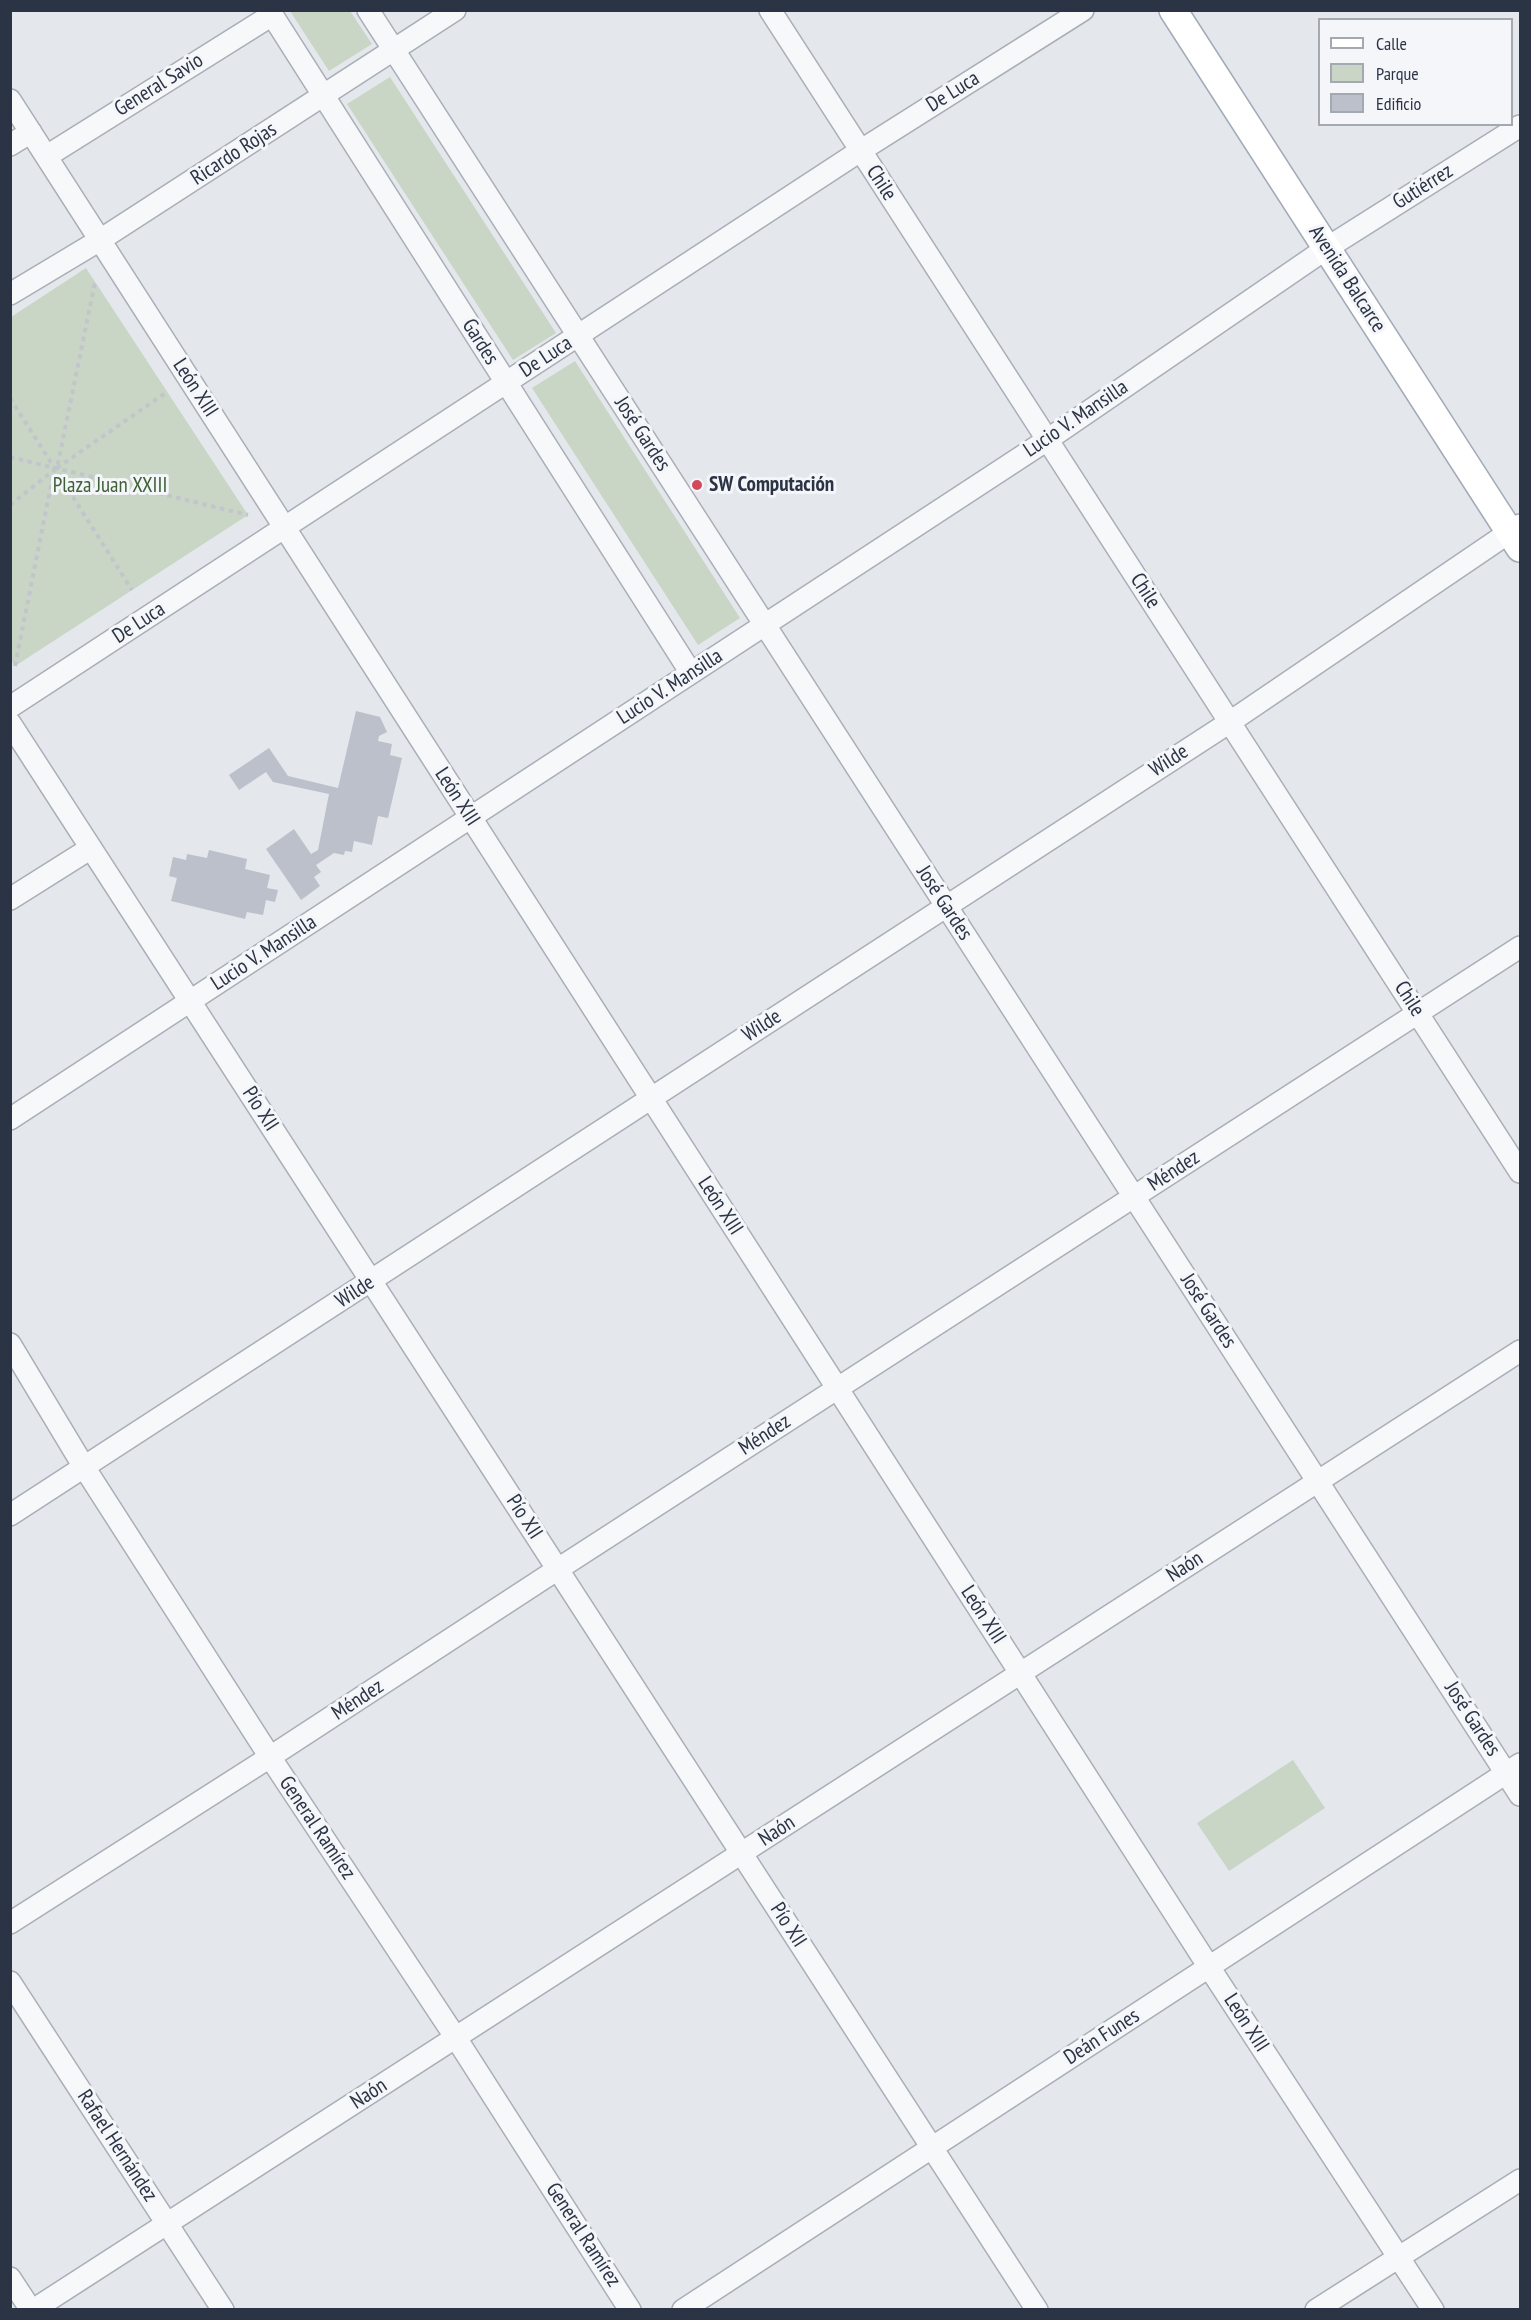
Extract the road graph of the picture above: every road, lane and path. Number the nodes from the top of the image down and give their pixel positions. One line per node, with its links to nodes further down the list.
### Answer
1 (368, 10): 8 (street, José Gardes)
2 (455, 10): 8 (street, Ricardo Rojas)
3 (770, 10): 14 (street, Chile)
4 (1083, 10): 14 (street, De Luca)
5 (1173, 10): 17 (main road, Avenida Balcarce)
6 (1194, 10): 17 (main road, Avenida Balcarce)
7 (271, 13): 9 (street, Gardes); 15 (street, General Savio)
8 (394, 50): 9 (street, Ricardo Rojas); 20 (street, José Gardes)
9 (323, 96): 16 (street, Ricardo Rojas); 21 (street, Gardes)
10 (10, 100): 12 (street, León XIII)
11 (1521, 126): 17 (street, Gutiérrez)
12 (31, 132): 13 (street); 15 (street, León XIII)
13 (10, 145)
14 (860, 151): 20 (street, De Luca); 24 (street, Chile)
15 (46, 156): 16 (street, León XIII)
16 (100, 240): 19 (street, Ricardo Rojas); 29 (street, León XIII)
17 (1334, 244): 24 (street, Lucio V. Mansilla); 30 (main road, Avenida Balcarce)
18 (95, 282): 26 (path)
19 (10, 294)
20 (578, 336): 21 (street, De Luca); 32 (street, José Gardes)
21 (506, 383): 29 (street, De Luca); 34 (street, Gardes)
22 (167, 392): 26 (path)
23 (10, 398): 26 (path)
24 (1047, 440): 32 (street, Lucio V. Mansilla); 36 (street, Chile)
25 (10, 457): 26 (path)
26 (55, 469): 27 (path); 28 (path); 31 (path); 33 (path)
27 (10, 505)
28 (248, 516)
29 (285, 528): 35 (street, De Luca); 38 (street, León XIII)
30 (1518, 530): 36 (street, Wilde)
31 (132, 590)
32 (765, 625): 34 (street, Lucio V. Mansilla); 41 (street, José Gardes)
33 (15, 666)
34 (691, 673): 38 (street, Lucio V. Mansilla)
35 (10, 707)
36 (1230, 722): 41 (street, Wilde); 44 (street, Chile)
37 (10, 723): 39 (street, Pío XII)
38 (471, 818): 43 (street, Lucio V. Mansilla); 45 (street, León XIII)
39 (91, 848): 40 (street); 43 (street, Pío XII)
40 (10, 899)
41 (947, 906): 45 (street, Wilde); 48 (street, José Gardes)
42 (1521, 947): 44 (street, Méndez)
43 (190, 1002): 46 (street, Lucio V. Mansilla); 49 (street, Pío XII)
44 (1418, 1014): 47 (street, Chile); 48 (street, Méndez)
45 (651, 1099): 49 (street, Wilde); 52 (street, León XIII)
46 (10, 1119)
47 (1521, 1172)
48 (1134, 1197): 52 (street, Méndez); 54 (street, José Gardes)
49 (371, 1281): 53 (street, Wilde); 56 (street, Pío XII)
50 (10, 1344): 53 (street, General Ramírez)
51 (1521, 1351): 54 (street, Naón)
52 (837, 1389): 56 (street, Méndez); 57 (street, León XIII)
53 (84, 1467): 55 (street, Wilde); 58 (street, General Ramírez)
54 (1318, 1481): 57 (street, Naón); 59 (street, José Gardes)
55 (10, 1515)
56 (558, 1569): 58 (street, Méndez); 61 (street, Pío XII)
57 (1020, 1674): 61 (street, Naón); 63 (street, León XIII)
58 (270, 1757): 62 (street, Méndez); 65 (street, General Ramírez)
59 (1514, 1769): 60 (street, José Gardes); 63 (street, Deán Funes)
60 (1521, 1795)
61 (742, 1853): 65 (street, Naón); 66 (street, Pío XII)
62 (10, 1923)
63 (1209, 1967): 66 (street, Deán Funes); 69 (street, León XIII)
64 (10, 1982): 68 (street, Rafael Hernández)
65 (456, 2038): 68 (street, Naón); 73 (street, General Ramírez)
66 (932, 2147): 74 (street, Deán Funes); 75 (street, Pío XII)
67 (1521, 2180): 69 (street)
68 (168, 2224): 71 (street, Naón); 72 (street, Rafael Hernández)
69 (1400, 2257): 76 (street); 77 (street, León XIII)
70 (10, 2278): 71 (street)
71 (32, 2310)
72 (223, 2310)
73 (630, 2310)
74 (683, 2310)
75 (1037, 2310)
76 (1316, 2310)
77 (1433, 2310)

